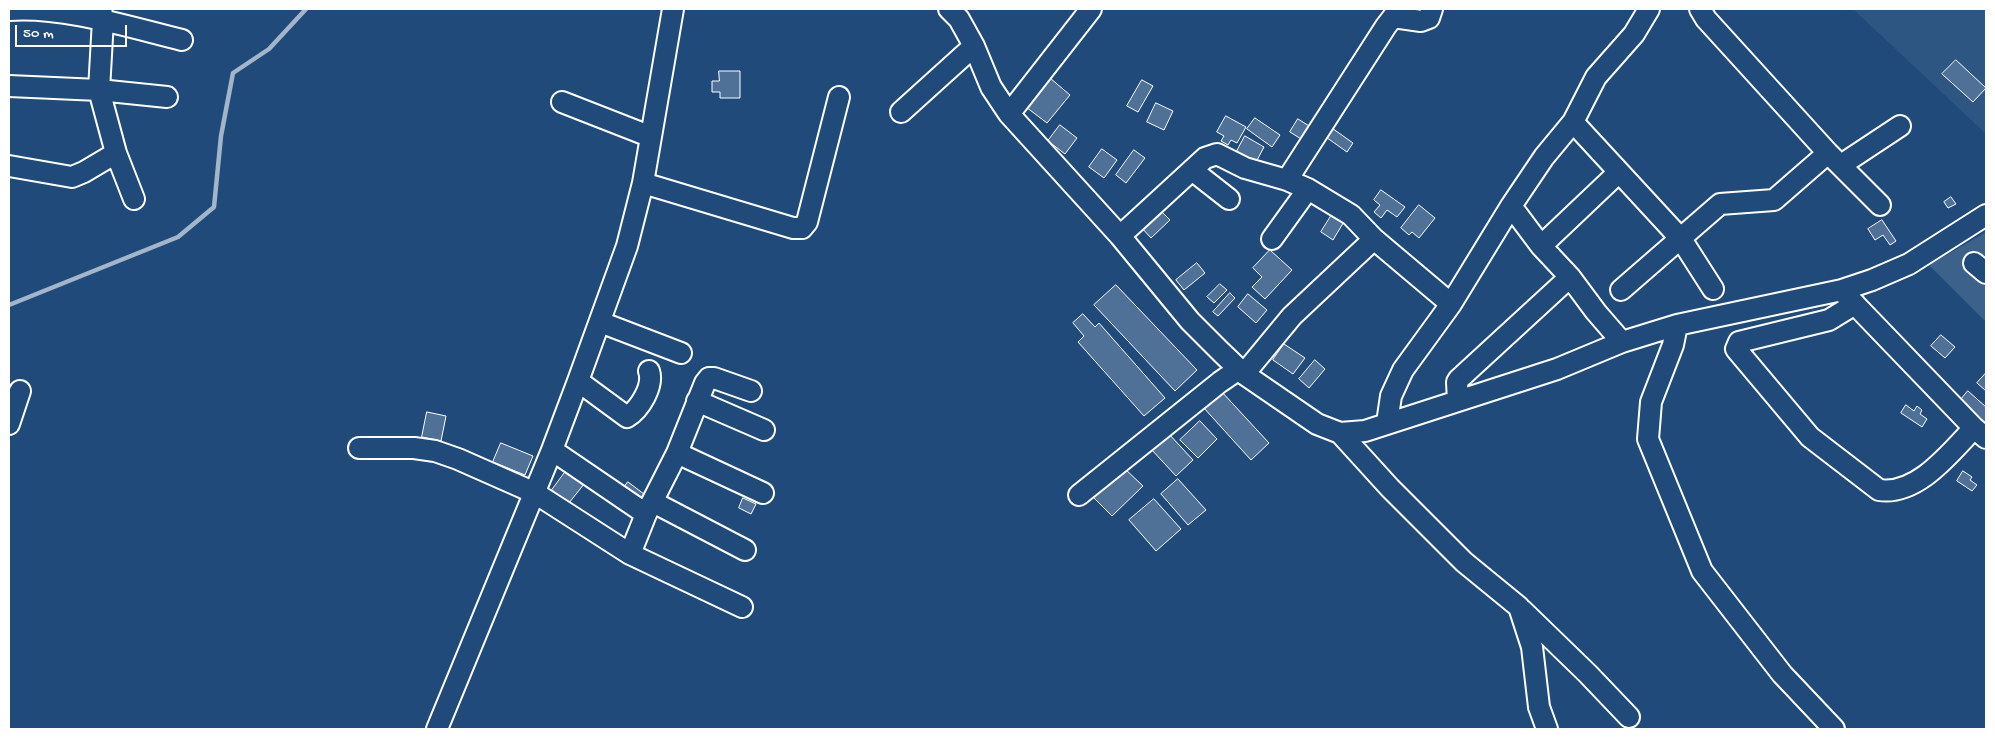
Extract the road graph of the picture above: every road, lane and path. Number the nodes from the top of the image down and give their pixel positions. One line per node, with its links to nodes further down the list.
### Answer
1 (673, 9): 21 (street)
2 (949, 9): 11 (street)
3 (1091, 9): 18 (street)
4 (1432, 9): 8 (street)
5 (1649, 9): 19 (street)
6 (1700, 9): 23 (street)
7 (9, 10): 9 (street)
8 (1390, 13): 27 (street)
9 (102, 14): 10 (street); 13 (street)
10 (182, 40)
11 (974, 46): 17 (street); 18 (street)
12 (9, 86): 13 (street)
13 (99, 90): 14 (street); 22 (street)
14 (167, 97)
15 (839, 97): 28 (street)
16 (562, 102): 21 (street)
17 (901, 112)
18 (1009, 114): 35 (street)
19 (1573, 122): 26 (street); 33 (street)
20 (1900, 126): 23 (street)
21 (650, 136): 28 (street)
22 (116, 153): 24 (street); 30 (street)
23 (1834, 159): 32 (street); 38 (street)
24 (9, 166)
25 (1192, 170): 27 (street); 31 (street); 35 (street)
26 (1619, 172): 38 (street); 39 (street)
27 (1287, 180): 29 (street)
28 (643, 184): 45 (street)
29 (1308, 189): 36 (street); 37 (street)
30 (134, 199)
31 (1229, 199)
32 (1880, 205)
33 (1511, 206): 39 (street); 44 (street)
34 (1986, 215): 43 (street)
35 (1120, 236): 50 (street)
36 (1272, 239)
37 (1374, 239): 44 (street); 50 (street)
38 (1680, 239): 41 (street); 42 (street)
39 (1541, 246): 40 (street)
40 (1570, 277): 47 (street); 55 (street)
41 (1713, 289)
42 (1621, 290)
43 (1848, 297): 46 (street); 60 (street); 60 (street)
44 (1451, 304): 57 (street)
45 (600, 322): 48 (street); 51 (street)
46 (1678, 326): 47 (street); 75 (street)
47 (1622, 342): 55 (street)
48 (681, 353)
49 (649, 371): 51 (street)
50 (1242, 371): 59 (street); 66 (street)
51 (578, 382): 62 (street)
52 (20, 391): 56 (street)
53 (751, 391): 54 (street)
54 (697, 401): 58 (street); 63 (street)
55 (1458, 401): 57 (street)
56 (9, 424)
57 (1387, 424): 59 (street)
58 (764, 430)
59 (1340, 433): 71 (street)
60 (1980, 433)
61 (359, 448): 64 (street)
62 (552, 450): 64 (street); 67 (street)
63 (677, 453): 65 (street); 67 (street)
64 (535, 493): 69 (street); 73 (street)
65 (763, 493)
66 (1079, 495)
67 (650, 508): 68 (street); 69 (street)
68 (745, 550)
69 (630, 554): 70 (street)
70 (742, 606)
71 (1519, 607): 72 (street); 74 (street)
72 (1629, 717)
73 (437, 729)
74 (1547, 729)
75 (1834, 729)

